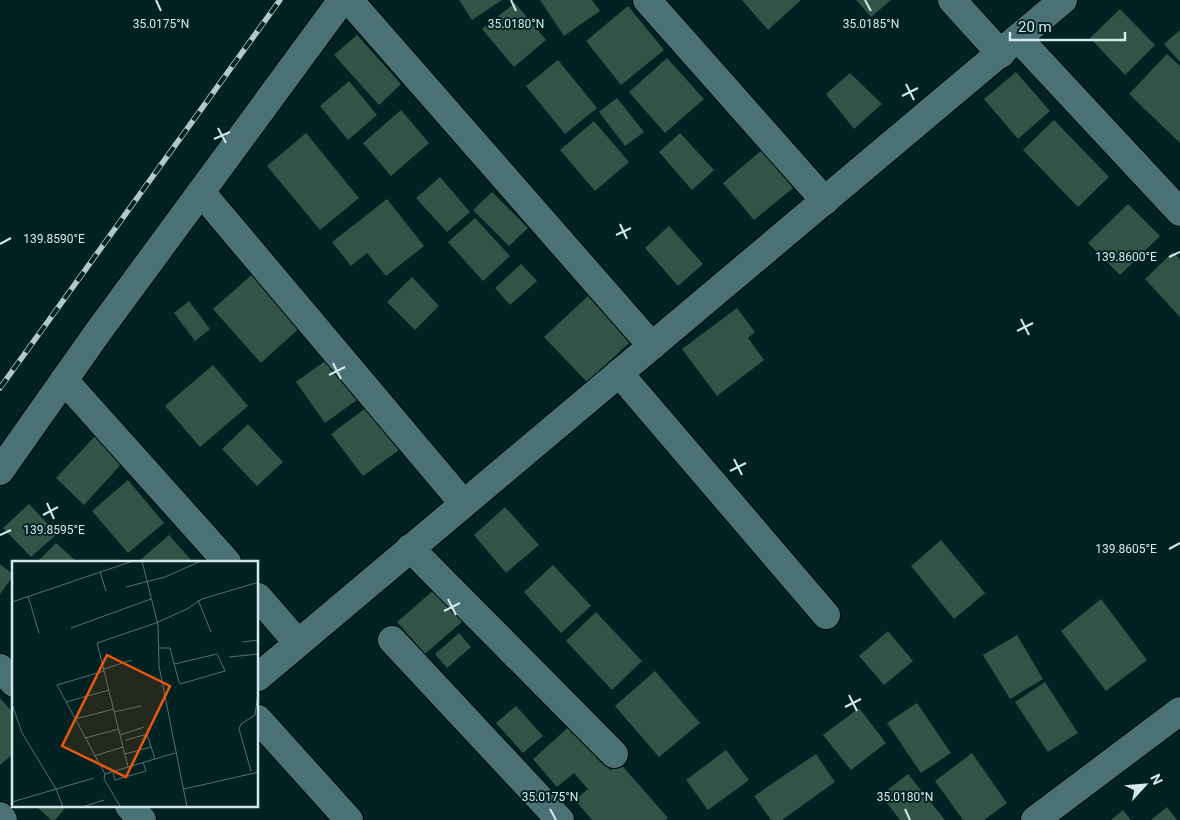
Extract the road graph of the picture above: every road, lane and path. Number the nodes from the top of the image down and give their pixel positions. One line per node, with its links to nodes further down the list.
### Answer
1 (342, 0): 7 (street)
2 (349, 0): 10 (street)
3 (647, 0): 8 (street)
4 (952, 0): 6 (street)
5 (1063, 0): 6 (street)
6 (1009, 46): 8 (street); 9 (street)
7 (201, 192): 12 (street); 14 (street)
8 (825, 201): 10 (street)
9 (1180, 212)
10 (652, 346): 11 (street)
11 (619, 373): 14 (street); 18 (street)
12 (64, 380): 13 (street); 16 (street)
13 (0, 471)
14 (463, 503): 15 (street)
15 (410, 548): 20 (street); 26 (street)
16 (226, 561)
17 (259, 598): 20 (street)
18 (826, 614)
19 (392, 640): 32 (street)
20 (298, 642): 22 (street)
21 (0, 668): 23 (street)
22 (259, 676)
23 (12, 680)
24 (1180, 711): 33 (street)
25 (259, 720): 31 (street)
26 (614, 754)
27 (131, 808): 30 (street)
28 (0, 816): 29 (street)
29 (3, 820)
30 (142, 820)
31 (349, 820)
32 (560, 820)
33 (1036, 820)

